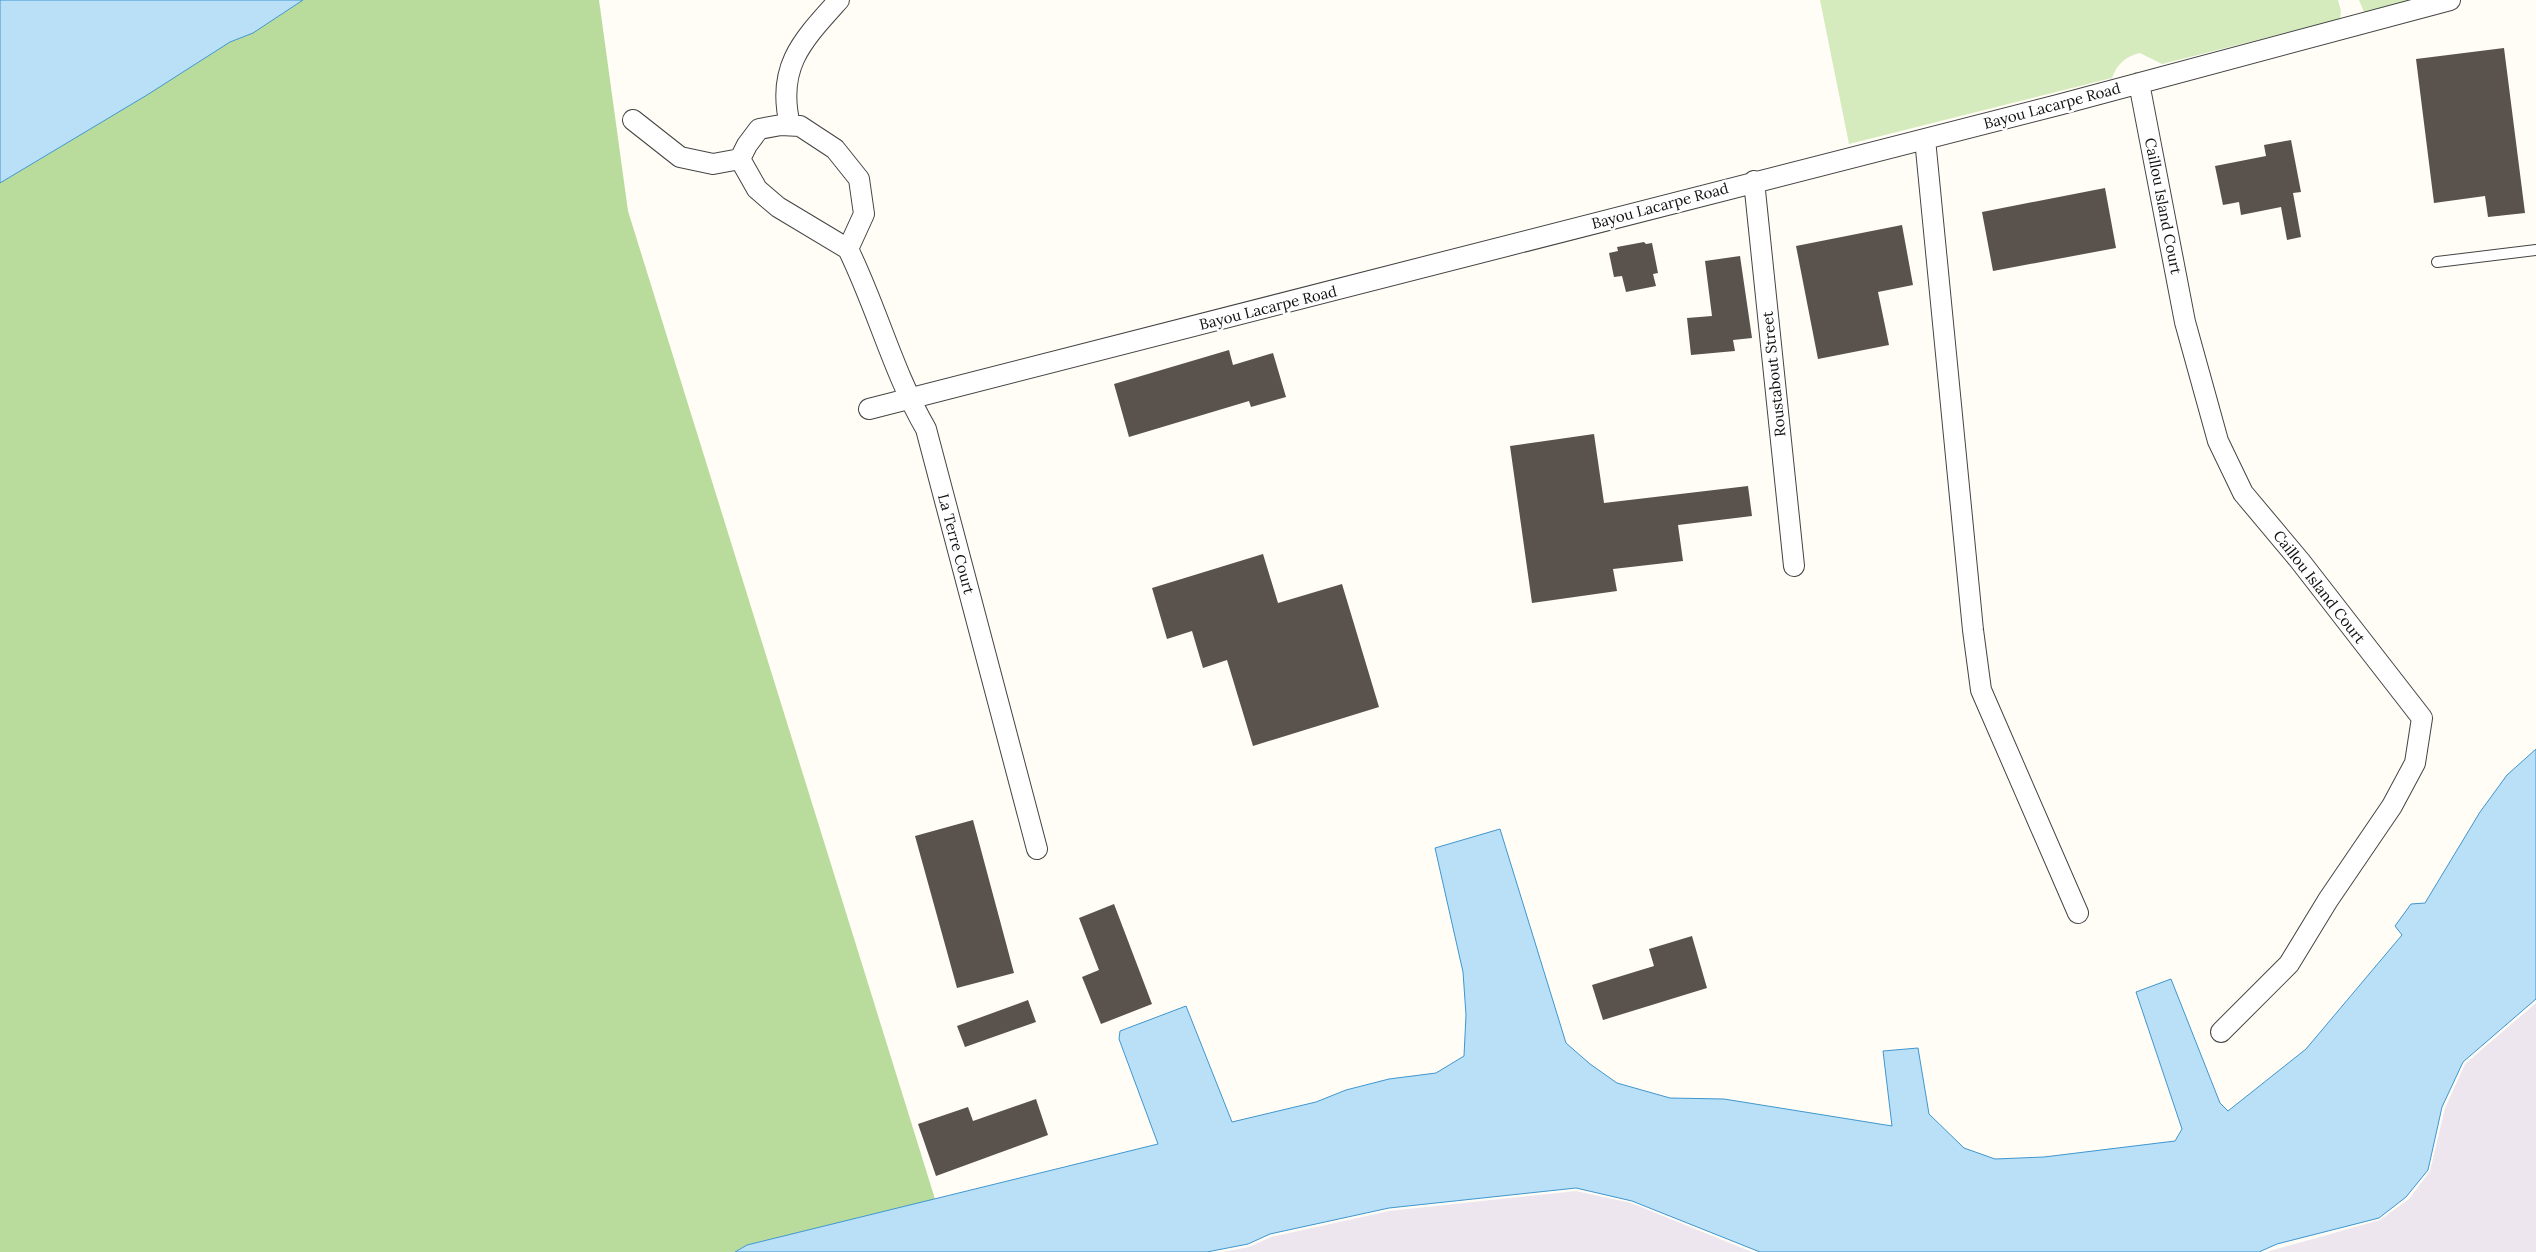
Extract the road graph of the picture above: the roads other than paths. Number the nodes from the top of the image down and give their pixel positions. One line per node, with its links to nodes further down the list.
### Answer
1 (838, 0): 5 (street)
2 (2450, 0): 3 (street, Bayou Lacarpe Road)
3 (2139, 83): 6 (street, Bayou Lacarpe Road); 17 (street, Caillou Island Court)
4 (633, 120): 7 (street)
5 (790, 126): 7 (street); 9 (street)
6 (1925, 139): 8 (street, Bayou Lacarpe Road); 16 (street)
7 (740, 159): 9 (street)
8 (1754, 181): 12 (street, Bayou Lacarpe Road); 14 (street, Roustabout Street)
9 (848, 249): 12 (street, La Terre Court)
10 (2536, 250): 11 (lane)
11 (2437, 262)
12 (910, 400): 13 (street, Bayou Lacarpe Road); 15 (street, La Terre Court)
13 (869, 409)
14 (1794, 566)
15 (1037, 849)
16 (2078, 913)
17 (2221, 1032)

